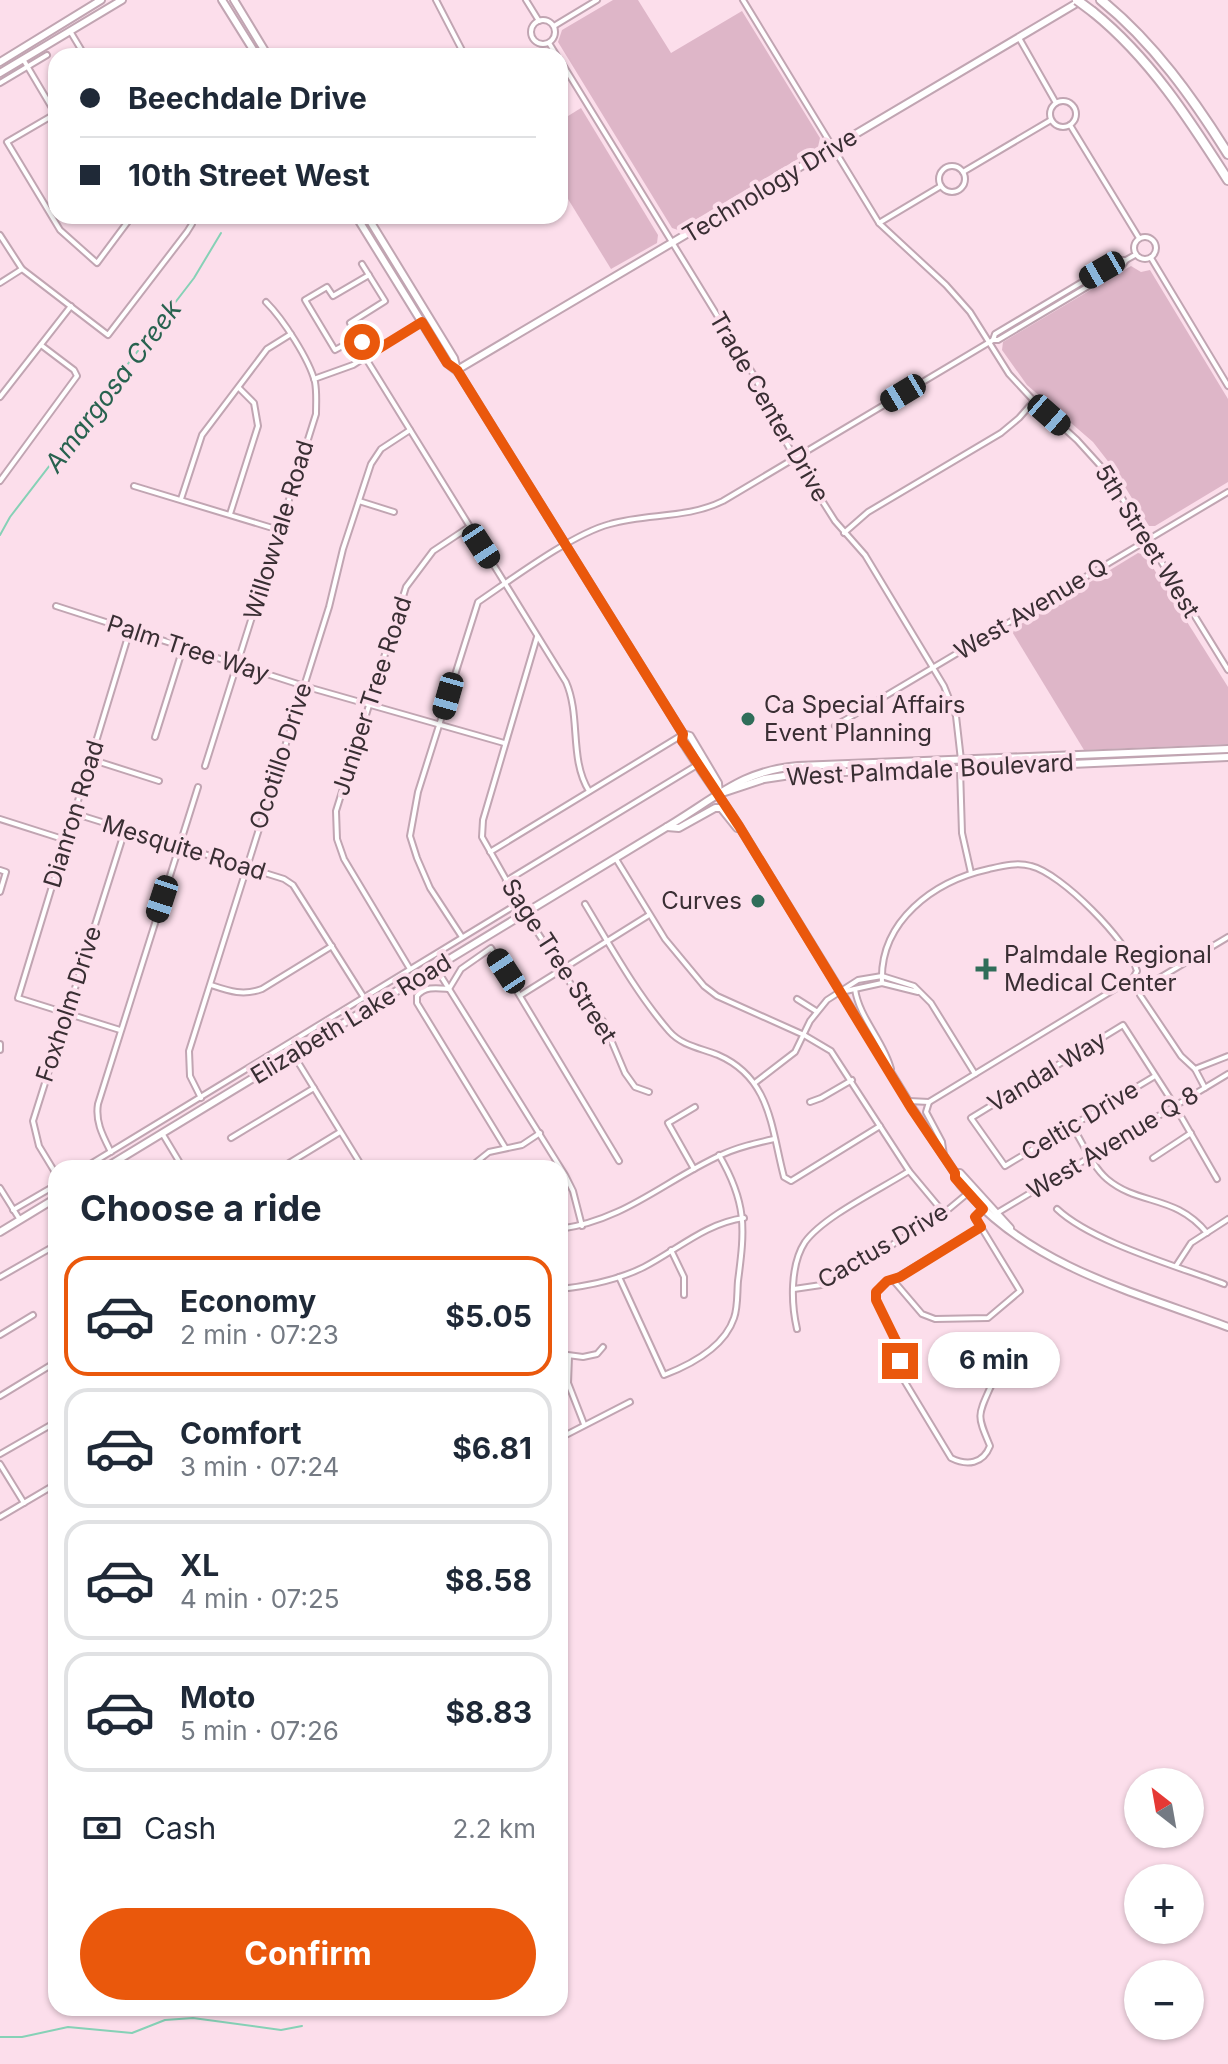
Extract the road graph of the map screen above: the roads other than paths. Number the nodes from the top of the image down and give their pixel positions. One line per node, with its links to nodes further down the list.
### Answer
1 (101, 0): 23 (main road)
2 (122, 0): 13 (main road)
3 (222, 0): 17 (main road)
4 (234, 0): 18 (main road)
5 (436, 0): 19 (street)
6 (526, 0): 11 (street)
7 (597, 0): 12 (street)
8 (743, 0): 33 (street, 5th Street West)
9 (1080, 0): 14 (main road, Technology Drive); 36 (highway, bridge)
10 (1103, 2): 34 (highway)
11 (539, 21): 12 (street); 15 (street)
12 (554, 26): 15 (street)
13 (70, 31): 16 (street); 22 (main road)
14 (1019, 38): 29 (street); 33 (main road, Technology Drive)
15 (549, 43): 20 (street, Trade Center Drive)
16 (80, 48)
17 (252, 48)
18 (263, 48)
19 (461, 48)
20 (552, 48)
21 (47, 55): 24 (street)
22 (23, 59): 24 (street); 25 (main road)
23 (0, 62)
24 (27, 67): 27 (street); 28 (street)
25 (0, 73)
26 (568, 73): 47 (street, Trade Center Drive)
27 (0, 83)
28 (48, 101)
29 (1056, 103): 31 (street); 32 (street)
30 (48, 119): 38 (street)
31 (1051, 120): 32 (street); 35 (street)
32 (1070, 125): 46 (street)
33 (834, 148): 39 (street, 5th Street West); 47 (main road, Technology Drive)
34 (1228, 154)
35 (963, 172): 37 (street); 37 (street)
36 (1228, 180)
37 (941, 186): 39 (street)
38 (48, 210)
39 (879, 223): 60 (street, 5th Street West)
40 (56, 224): 41 (street)
41 (126, 224)
42 (192, 224): 55 (street)
43 (361, 224): 57 (main road)
44 (372, 224): 56 (main road)
45 (0, 235): 51 (street)
46 (1139, 238): 48 (street); 49 (street)
47 (673, 244): 63 (main road, Technology Drive); 70 (street, Trade Center Drive)
48 (1135, 255): 49 (street); 60 (street)
49 (1151, 258): 65 (street)
50 (362, 264): 52 (street)
51 (22, 269): 53 (street); 55 (street)
52 (369, 275): 59 (street); 59 (street)
53 (0, 283)
54 (266, 302): 58 (street, Willowvale Road)
55 (71, 306): 61 (street)
56 (429, 317): 57 (street); 63 (main road)
57 (422, 322): 62 (street); 63 (main road)
58 (291, 334): 64 (street, Willowvale Road); 66 (street)
59 (359, 337): 62 (street)
60 (990, 341): 68 (street, 5th Street West); 70 (street)
61 (41, 345): 67 (street); 71 (street)
62 (368, 355): 64 (street); 69 (street)
63 (457, 370): 82 (main road)
64 (314, 379): 79 (street, Willowvale Road)
65 (1228, 386)
66 (238, 387): 74 (street); 77 (street)
67 (0, 397)
68 (1034, 401): 80 (street); 81 (street, 5th Street West)
69 (410, 430): 75 (street, Ocotillo Drive); 78 (street)
70 (795, 458): 80 (street, Trade Center Drive); 82 (street)
71 (0, 481)
72 (134, 486): 74 (street)
73 (1228, 492): 81 (street, West Avenue Q)
74 (181, 499): 77 (street)
75 (359, 501): 76 (street); 91 (street, Ocotillo Drive)
76 (394, 512)
77 (230, 514): 79 (street)
78 (469, 527): 83 (street); 92 (street, Juniper Tree Road)
79 (279, 530): 88 (street, Willowvale Road)
80 (844, 533): 89 (street, Trade Center Drive)
81 (1149, 540): 89 (street, West Avenue Q); 90 (street, 5th Street West)
82 (567, 545): 83 (street); 95 (main road)
83 (505, 583): 86 (street); 93 (street)
84 (56, 606): 85 (street, Palm Tree Way)
85 (130, 630): 87 (street, Palm Tree Way); 101 (street, Dianron Road)
86 (537, 637): 97 (street, Sage Tree Street); 109 (street)
87 (183, 648): 88 (street, Palm Tree Way); 96 (street)
88 (237, 665): 91 (street, Palm Tree Way); 104 (street, Willowvale Road)
89 (933, 667): 94 (street, West Avenue Q); 102 (street, Trade Center Drive)
90 (1228, 670)
91 (304, 686): 92 (street, Palm Tree Way); 120 (street, Ocotillo Drive)
92 (368, 704): 93 (street, Palm Tree Way); 134 (street, Juniper Tree Road)
93 (440, 725): 97 (street, Palm Tree Way); 129 (street)
94 (835, 726)
95 (683, 734): 103 (main road); 109 (street); 110 (main road)
96 (155, 737)
97 (504, 743): 118 (street, Sage Tree Street)
98 (1228, 749): 99 (main road, West Palmdale Boulevard)
99 (1166, 755): 100 (main road, West Palmdale Boulevard); 102 (main road, West Palmdale Boulevard); 105 (main road, West Palmdale Boulevard)
100 (1228, 757)
101 (90, 759): 107 (street); 111 (street, Dianron Road)
102 (961, 759): 105 (street, Trade Center Drive); 106 (main road, West Palmdale Boulevard)
103 (697, 765): 110 (main road); 123 (street)
104 (205, 766)
105 (960, 769): 106 (main road, West Palmdale Boulevard); 122 (street, Trade Center Drive)
106 (799, 770): 110 (main road, West Palmdale Boulevard)
107 (159, 781)
108 (198, 787): 117 (street)
109 (589, 791): 118 (street)
110 (719, 794): 113 (main road, Elizabeth Lake Road); 115 (main road)
111 (73, 813): 114 (street, Mesquite Road); 116 (street, Dianron Road)
112 (0, 819): 116 (street)
113 (667, 827): 115 (main road); 119 (main road, Elizabeth Lake Road)
114 (125, 830): 117 (street, Mesquite Road); 148 (street, Foxholm Drive)
115 (744, 834): 141 (main road)
116 (66, 840): 148 (street, Dianron Road)
117 (179, 847): 120 (street, Mesquite Road); 149 (street)
118 (490, 852): 123 (street, Sage Tree Street)
119 (616, 859): 127 (main road, Elizabeth Lake Road); 128 (street)
120 (246, 867): 132 (street, Mesquite Road); 138 (street, Ocotillo Drive)
121 (3, 871): 124 (street)
122 (971, 873): 136 (street); 154 (street)
123 (506, 881): 125 (street, Sage Tree Street)
124 (0, 892)
125 (519, 903): 127 (street, Sage Tree Street); 129 (street)
126 (585, 904): 131 (street)
127 (525, 913): 133 (main road, Elizabeth Lake Road); 135 (street, Sage Tree Street)
128 (649, 915): 131 (street); 150 (street)
129 (462, 937): 134 (street)
130 (1228, 937): 153 (street)
131 (607, 941): 135 (street); 159 (street)
132 (332, 946): 138 (street); 144 (street, Mesquite Road)
133 (435, 967): 139 (street); 146 (main road, Elizabeth Lake Road)
134 (410, 969): 144 (street)
135 (561, 969): 143 (street); 162 (street, Sage Tree Street)
136 (882, 976): 137 (street); 141 (street); 142 (street)
137 (882, 983): 140 (street); 142 (street)
138 (211, 985): 163 (street, Ocotillo Drive)
139 (449, 989): 143 (street); 175 (street); 179 (street)
140 (855, 989): 141 (street); 157 (street)
141 (841, 992): 147 (street); 157 (main road)
142 (920, 993): 154 (street)
143 (521, 995): 193 (street)
144 (364, 997): 146 (street, Mesquite Road); 163 (street)
145 (797, 999): 147 (street)
146 (370, 1007): 151 (main road, Elizabeth Lake Road)
147 (816, 1011): 150 (street)
148 (65, 1014): 149 (street); 192 (street, Foxholm Drive)
149 (120, 1030): 180 (street)
150 (804, 1035): 158 (street); 159 (street)
151 (293, 1054): 160 (street); 174 (main road, Elizabeth Lake Road)
152 (1228, 1056): 153 (street)
153 (1195, 1069): 161 (street)
154 (975, 1074): 166 (street)
155 (1228, 1074): 161 (street, West Avenue Q 8)
156 (1155, 1076): 167 (street); 172 (street, Celtic Drive); 194 (street, Vandal Way)
157 (894, 1079): 164 (main road)
158 (852, 1080): 165 (street); 171 (street)
159 (755, 1082): 178 (street)
160 (314, 1088): 173 (street); 177 (street)
161 (1205, 1088): 167 (street, West Avenue Q 8)
162 (649, 1092)
163 (201, 1098): 180 (street)
164 (907, 1100): 166 (street); 169 (main road)
165 (810, 1102)
166 (929, 1102): 170 (street)
167 (1175, 1106): 176 (street); 182 (street, West Avenue Q 8)
168 (695, 1107): 195 (street)
169 (911, 1108): 170 (street); 184 (main road)
170 (926, 1108): 184 (street)
171 (880, 1126): 178 (street); 196 (street)
172 (1072, 1126): 182 (street); 194 (street, Celtic Drive)
173 (340, 1132): 188 (street); 189 (street)
174 (162, 1133): 186 (main road, Elizabeth Lake Road); 187 (street)
175 (540, 1133): 179 (street); 191 (street)
176 (1191, 1133): 183 (street); 198 (street)
177 (231, 1138)
178 (774, 1139): 181 (street)
179 (505, 1147): 190 (street)
180 (111, 1152): 185 (street)
181 (719, 1155): 195 (street); 210 (street)
182 (1091, 1156): 207 (street, West Avenue Q 8); 218 (street)
183 (1153, 1158)
184 (945, 1159): 197 (main road)
185 (98, 1160)
186 (118, 1160)
187 (178, 1160)
188 (294, 1160)
189 (358, 1160)
190 (478, 1160)
191 (555, 1160)
192 (48, 1161)
193 (619, 1161)
194 (1005, 1166)
195 (694, 1169): 213 (street)
196 (909, 1171): 208 (street); 227 (street)
197 (955, 1173): 202 (main road); 207 (main road)
198 (1217, 1179)
199 (568, 1182): 213 (street)
200 (0, 1189): 206 (street)
201 (48, 1190): 206 (street)
202 (968, 1193): 204 (main road); 208 (street, Cactus Drive)
203 (48, 1203): 212 (main road)
204 (983, 1209): 209 (main road); 214 (street)
205 (1057, 1209): 221 (street)
206 (13, 1210): 212 (street)
207 (998, 1212): 209 (street, West Avenue Q 8); 216 (main road)
208 (944, 1213): 227 (street, Cactus Drive)
209 (990, 1216): 216 (main road)
210 (744, 1218): 220 (street); 223 (street)
211 (1228, 1219): 218 (street)
212 (20, 1220): 217 (main road)
213 (582, 1226): 215 (street)
214 (981, 1227): 224 (street); 224 (street)
215 (568, 1228)
216 (1012, 1231): 230 (main road)
217 (0, 1232)
218 (1207, 1233): 221 (street)
219 (48, 1250): 222 (street)
220 (671, 1250): 223 (street); 228 (street)
221 (1176, 1266): 225 (street)
222 (0, 1277)
223 (619, 1277): 226 (street)
224 (893, 1280): 236 (street)
225 (1224, 1284)
226 (568, 1288)
227 (794, 1289): 231 (street)
228 (684, 1295)
229 (33, 1315): 232 (street)
230 (1228, 1327)
231 (797, 1329)
232 (0, 1335)
233 (603, 1347): 234 (street)
234 (569, 1356): 239 (street)
235 (48, 1367): 237 (street)
236 (991, 1386)
237 (0, 1396)
238 (630, 1402): 239 (street)
239 (584, 1424): 241 (street)
240 (48, 1427): 242 (street)
241 (568, 1433)
242 (0, 1454)
243 (0, 1464): 245 (street)
244 (48, 1489): 245 (street)
245 (24, 1503): 246 (street)
246 (0, 1517)

